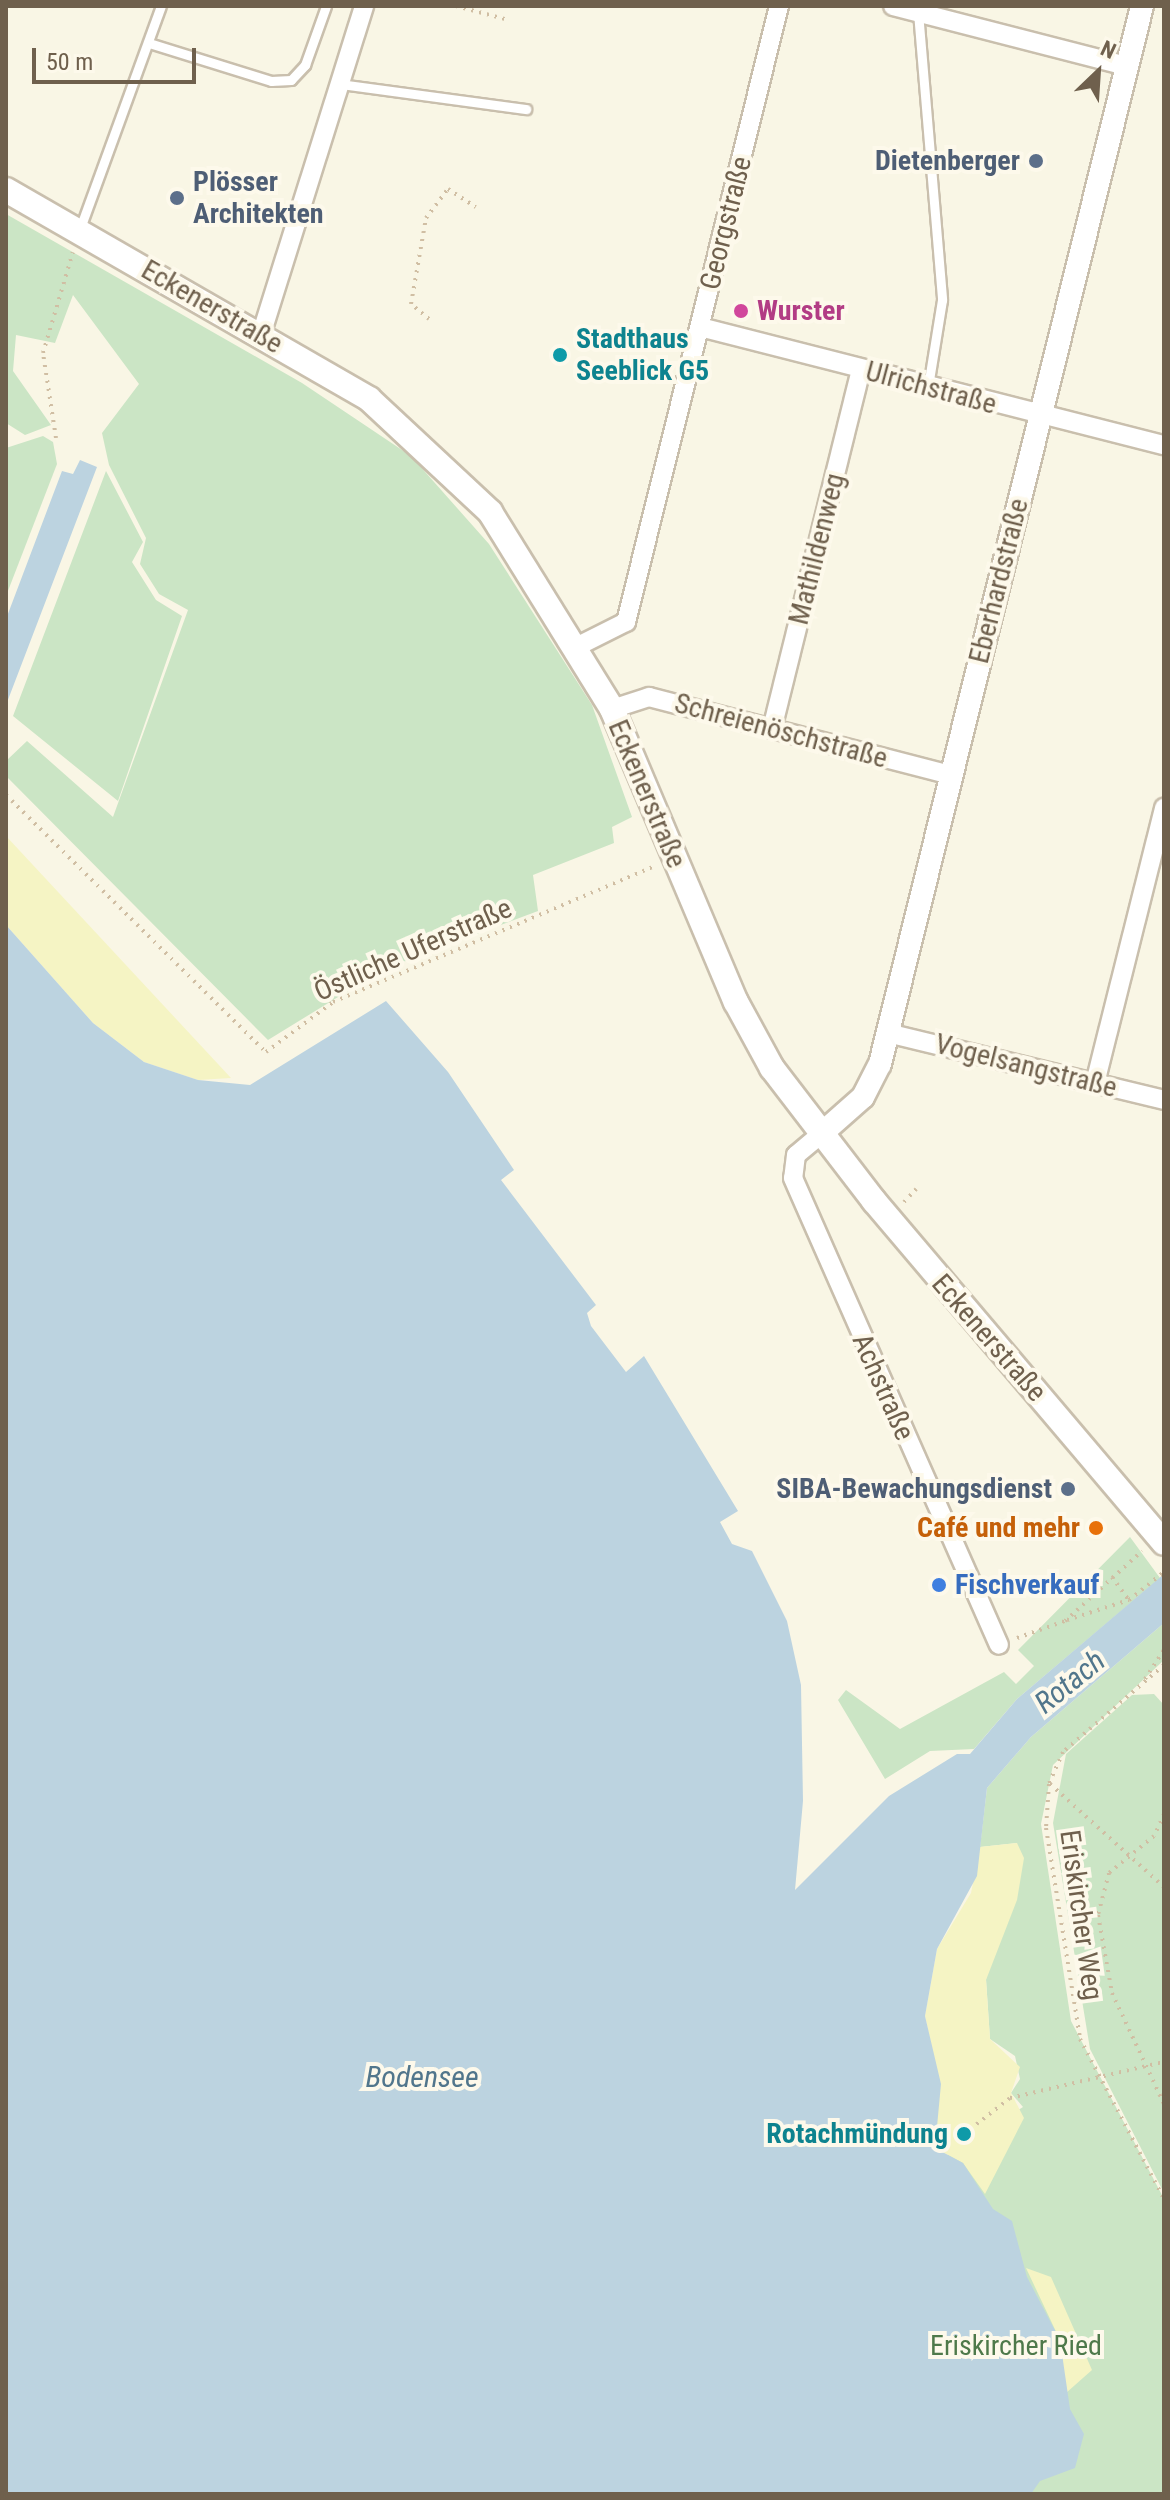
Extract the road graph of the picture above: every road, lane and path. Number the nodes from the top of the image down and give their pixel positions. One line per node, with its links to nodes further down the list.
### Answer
1 (161, 6): 10 (lane)
2 (326, 6): 10 (lane)
3 (364, 6): 12 (street)
4 (456, 6): 9 (path)
5 (779, 6): 19 (street, Georgstraße)
6 (893, 6): 8 (street)
7 (1142, 6): 11 (street, Eberhardstraße)
8 (919, 9): 11 (street); 22 (lane)
9 (505, 19)
10 (149, 43): 16 (lane)
11 (1127, 66): 23 (street, Eberhardstraße)
12 (340, 84): 13 (lane); 20 (street)
13 (526, 109)
14 (6, 190): 16 (main road, Eckenerstraße)
15 (476, 207): 18 (path)
16 (79, 231): 20 (main road, Eckenerstraße)
17 (72, 256): 24 (path)
18 (429, 319)
19 (700, 327): 21 (street, Ulrichstraße); 26 (street, Georgstraße)
20 (261, 335): 26 (main road, Eckenerstraße)
21 (861, 370): 22 (street, Ulrichstraße); 28 (street, Mathildenweg)
22 (927, 387): 23 (street, Ulrichstraße)
23 (1040, 416): 25 (street, Ulrichstraße); 29 (street, Eberhardstraße)
24 (56, 438)
25 (1164, 445)
26 (578, 646): 27 (main road, Eckenerstraße)
27 (612, 709): 28 (street, Schreienöschstraße); 36 (main road, Eckenerstraße)
28 (772, 729): 29 (street, Schreienöschstraße)
29 (951, 775): 33 (street, Eberhardstraße)
30 (6, 795): 32 (path, Östliche Uferstraße)
31 (1164, 808): 34 (street)
32 (656, 866)
33 (888, 1033): 34 (street, Vogelsangstraße); 36 (street, Eberhardstraße)
34 (1095, 1083): 35 (street, Vogelsangstraße)
35 (1164, 1100)
36 (820, 1135): 39 (main road, Eckenerstraße); 44 (street, Achstraße)
37 (916, 1189): 38 (path)
38 (904, 1203)
39 (1156, 1543): 41 (path)
40 (1164, 1572): 42 (path)
41 (1112, 1577): 42 (path); 43 (path)
42 (1129, 1600): 43 (path)
43 (1065, 1621): 44 (path)
44 (999, 1645)
45 (1164, 1650): 47 (path)
46 (1164, 1665): 47 (path, Eriskircher Weg)
47 (1144, 1682): 48 (path, Eriskircher Weg)
48 (1049, 1784): 50 (path); 54 (path, Eriskircher Weg)
49 (1164, 1814): 50 (path)
50 (1128, 1857): 51 (path); 53 (path)
51 (1164, 1887)
52 (1164, 2062): 53 (path)
53 (1147, 2067): 54 (path); 55 (path)
54 (1097, 2081): 56 (path); 57 (path, Eriskircher Weg)
55 (1164, 2104)
56 (964, 2134)
57 (1164, 2199)

